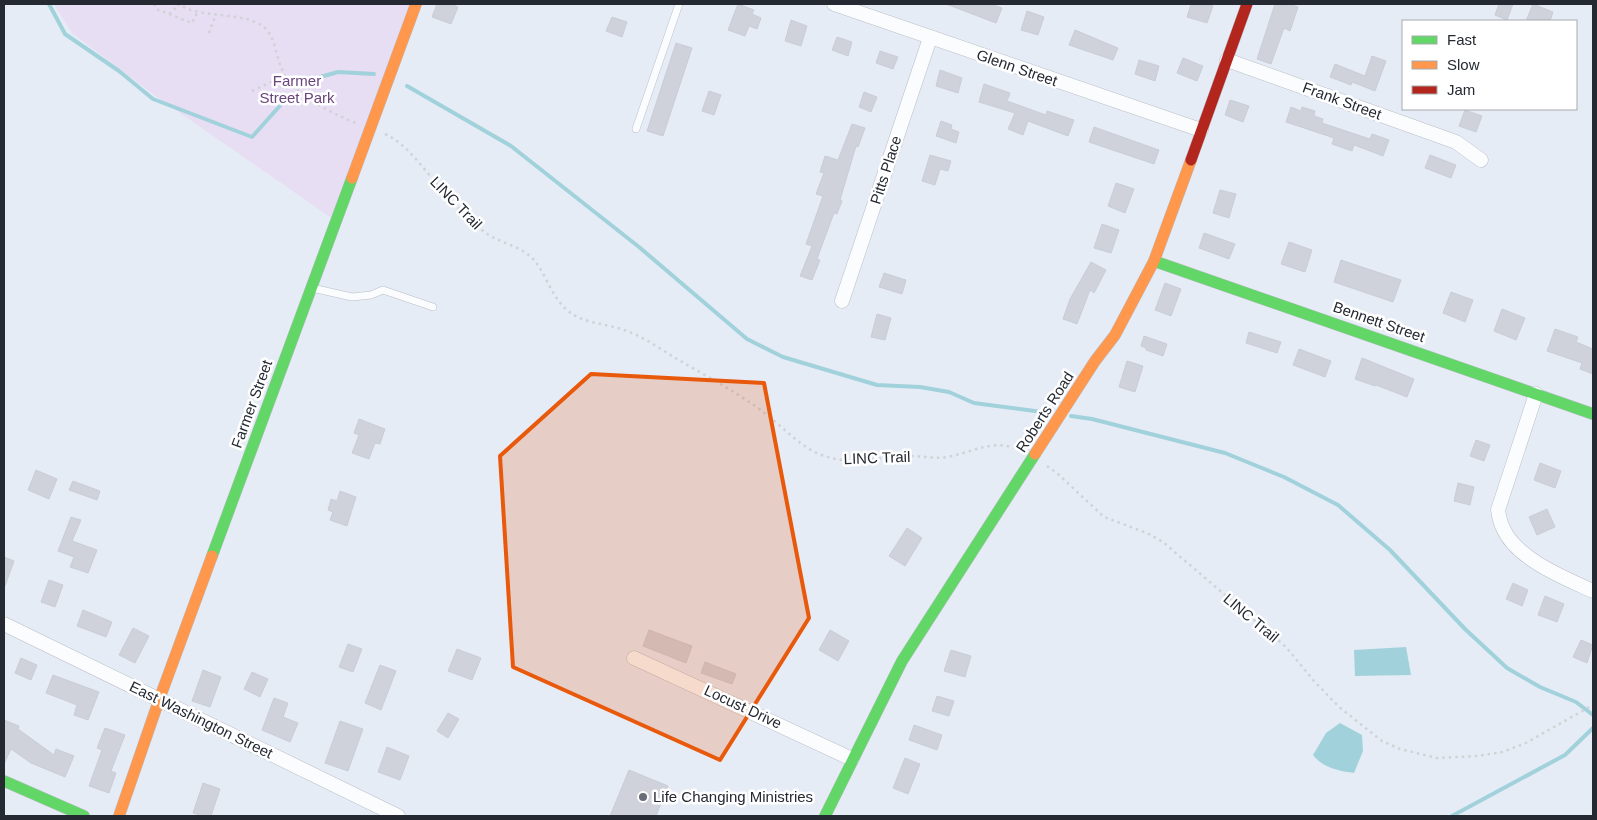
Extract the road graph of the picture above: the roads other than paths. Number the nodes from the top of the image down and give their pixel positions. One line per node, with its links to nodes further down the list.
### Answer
1 (416, 4): 11 (street, Farmer Street)
2 (679, 4): 7 (lane)
3 (834, 4): 5 (street, Glenn Street)
4 (1247, 4): 6 (street, Roberts Road)
5 (930, 38): 8 (street, Glenn Street); 12 (street, Pitts Place)
6 (1227, 60): 8 (street, Roberts Road); 9 (street, Frank Street)
7 (636, 129)
8 (1201, 130): 10 (street, Roberts Road)
9 (1481, 160)
10 (1154, 261): 14 (street, Bennett Street); 20 (street, Roberts Road)
11 (312, 288): 13 (lane); 19 (street, Farmer Street)
12 (842, 301)
13 (433, 307)
14 (1536, 394): 15 (street, Bennett Street); 16 (street)
15 (1593, 414)
16 (1593, 591)
17 (4, 624): 19 (street, East Washington Street)
18 (634, 658): 20 (street, Locust Drive)
19 (159, 700): 23 (street, Farmer Street); 24 (street, East Washington Street)
20 (852, 759): 25 (street, Roberts Road)
21 (4, 781): 22 (street)
22 (84, 816)
23 (119, 816)
24 (398, 816)
25 (825, 816)

